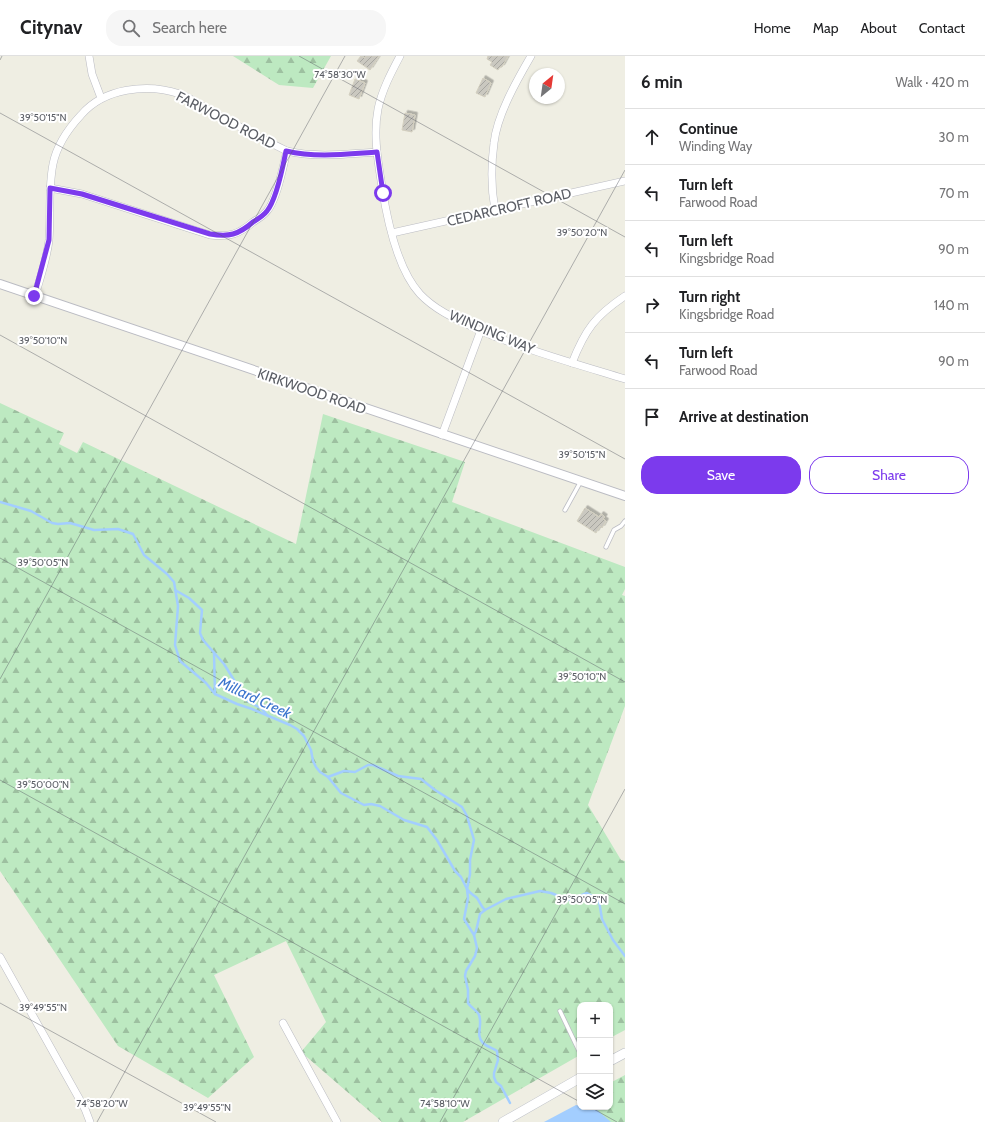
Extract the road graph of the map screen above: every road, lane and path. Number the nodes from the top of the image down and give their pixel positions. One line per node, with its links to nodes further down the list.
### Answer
1 (89, 56): 4 (street)
2 (400, 56): 6 (street, WINDING WAY)
3 (531, 56): 9 (street)
4 (101, 98): 5 (street, FARWOOD ROAD); 8 (street, FARWOOD ROAD)
5 (286, 151): 6 (street, FARWOOD ROAD); 8 (street)
6 (377, 152): 10 (street, WINDING WAY)
7 (625, 181): 9 (street, CEDARCROFT ROAD)
8 (50, 188): 12 (street, FARWOOD ROAD)
9 (495, 210): 10 (street, CEDARCROFT ROAD)
10 (392, 233): 14 (street, WINDING WAY)
11 (0, 284): 12 (street, KIRKWOOD ROAD)
12 (34, 296): 17 (street, KIRKWOOD ROAD)
13 (625, 296): 15 (street)
14 (481, 330): 15 (street, WINDING WAY); 17 (street)
15 (572, 363): 16 (street, WINDING WAY)
16 (625, 379)
17 (442, 435): 18 (street, KIRKWOOD ROAD)
18 (581, 481): 19 (street, KIRKWOOD ROAD); 20 (lane)
19 (625, 496)
20 (565, 510)
21 (625, 521): 22 (lane)
22 (606, 547)
23 (0, 957): 30 (street)
24 (560, 1011): 26 (lane)
25 (283, 1023): 31 (street)
26 (577, 1047)
27 (625, 1053): 28 (main road)
28 (613, 1059)
29 (577, 1080): 32 (main road)
30 (90, 1122)
31 (337, 1122)
32 (503, 1122)

